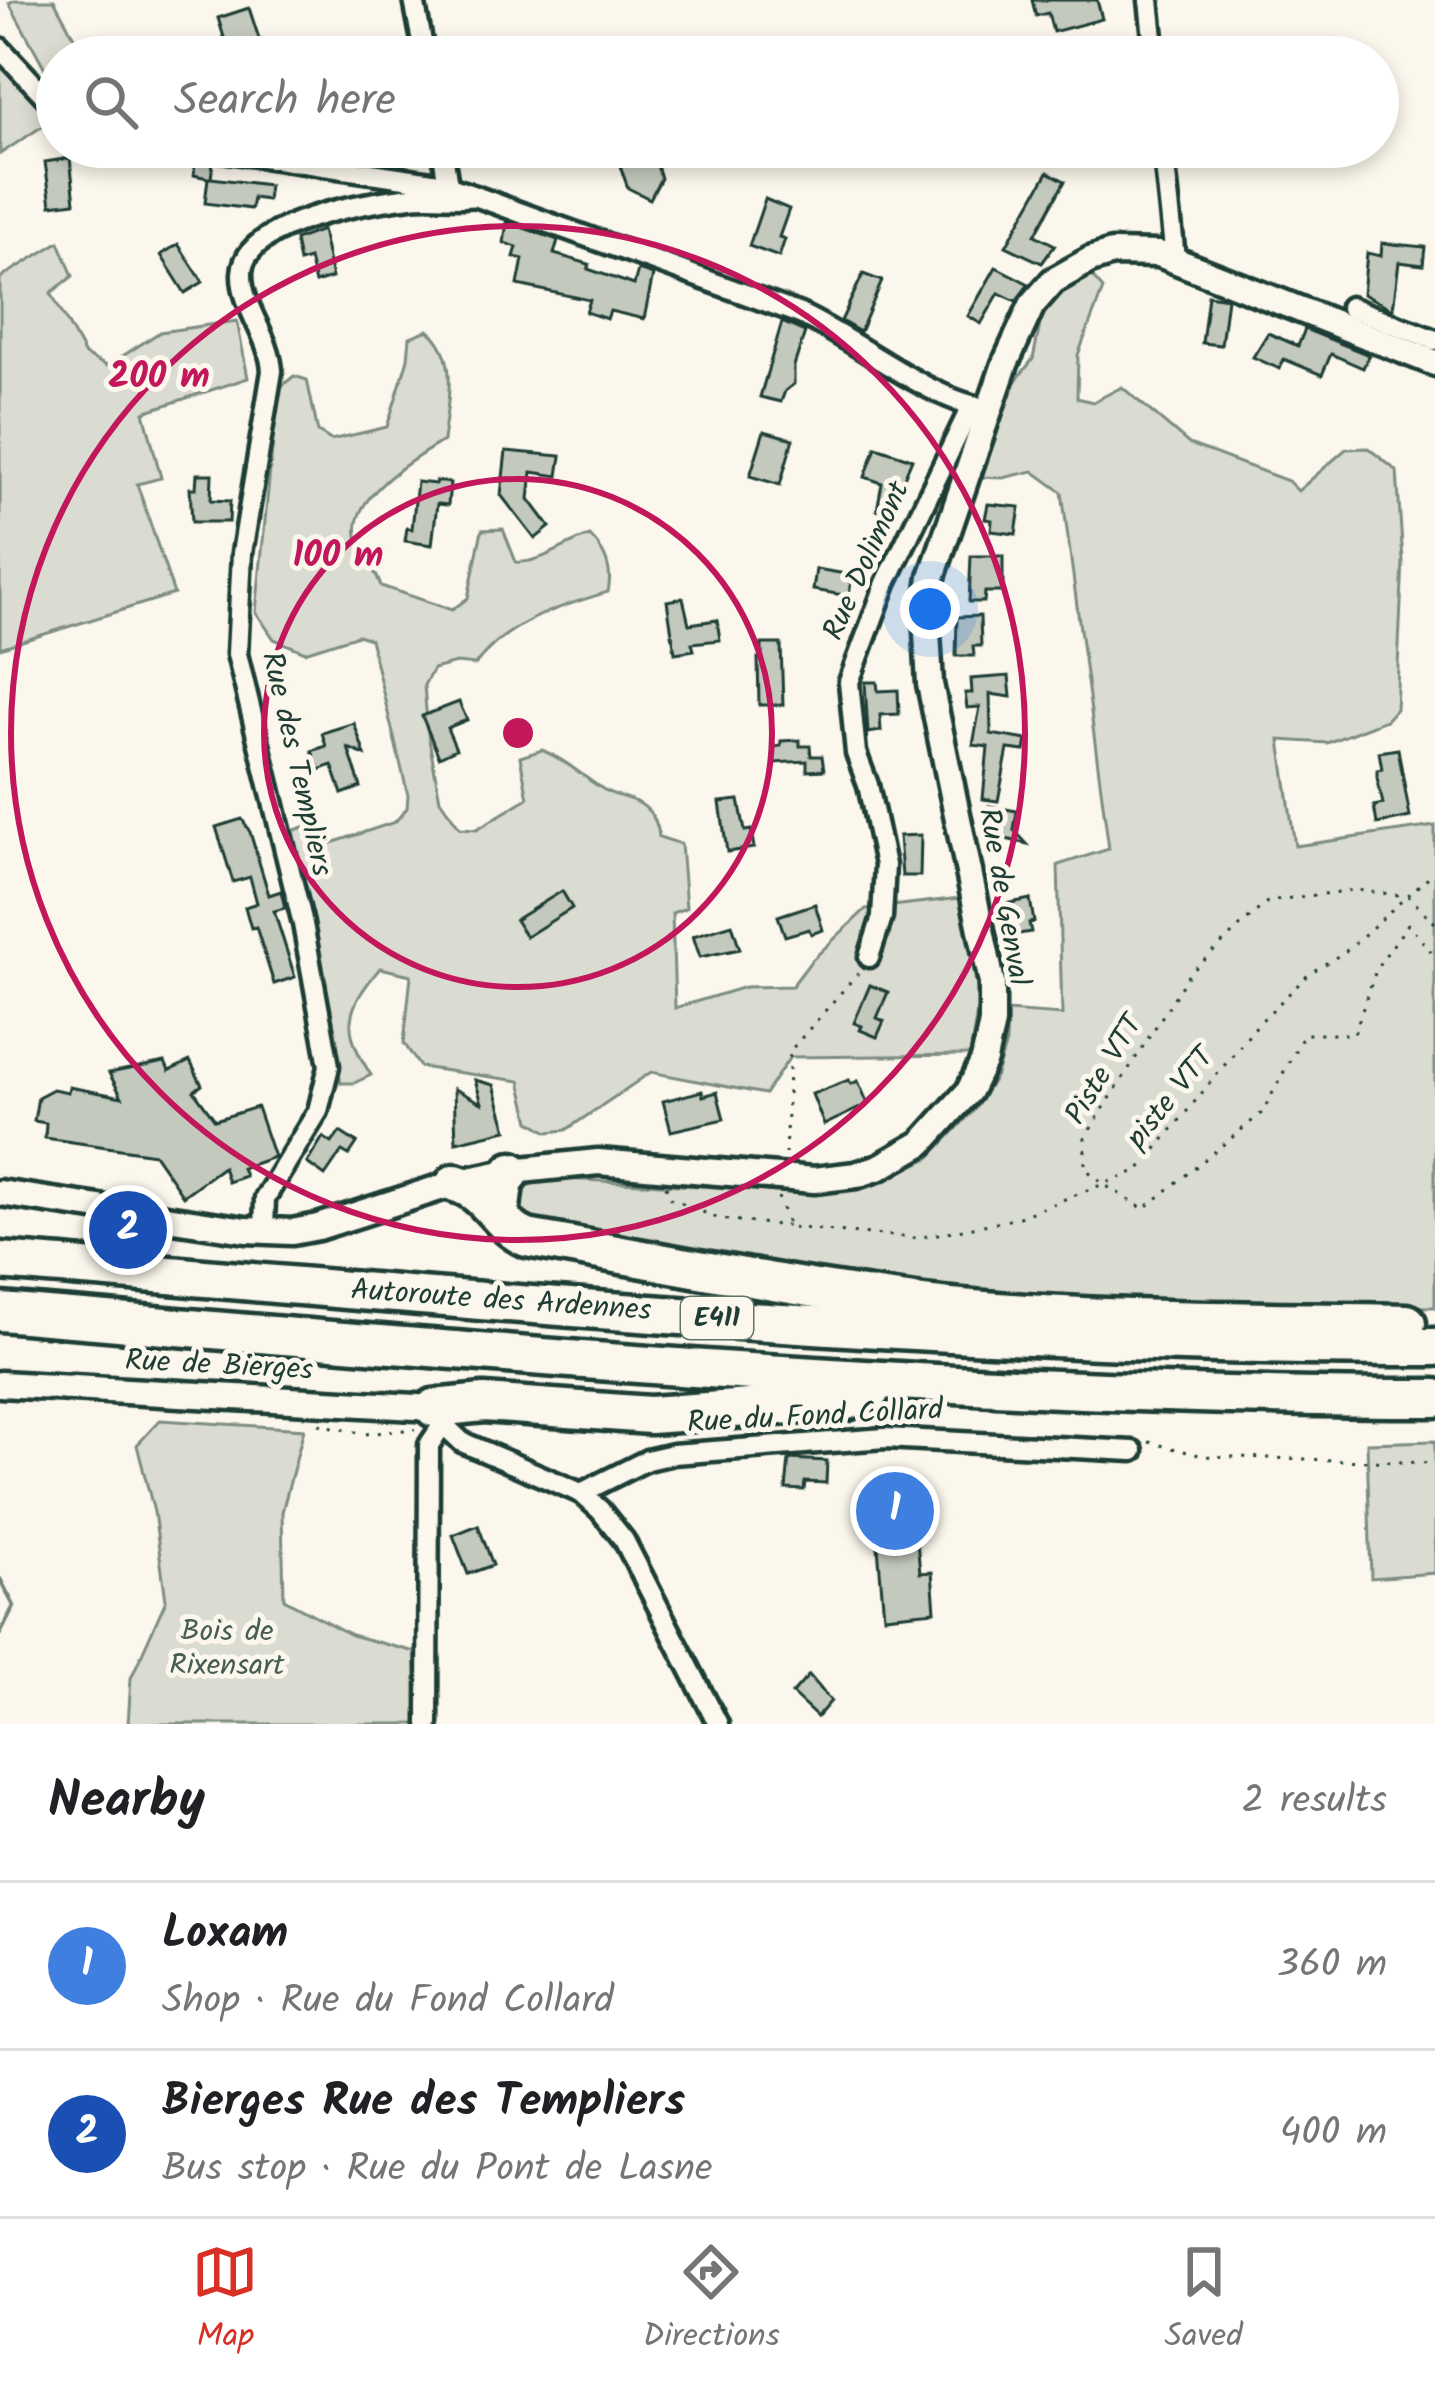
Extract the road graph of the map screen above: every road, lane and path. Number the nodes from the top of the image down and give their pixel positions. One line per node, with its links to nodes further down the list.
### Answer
1 (414, 0): 3 (street)
2 (1149, 0): 4 (street)
3 (421, 36)
4 (1153, 36)
5 (0, 48): 6 (street)
6 (36, 87)
7 (334, 168): 10 (street, Rue des Templiers)
8 (445, 168): 10 (street)
9 (1165, 168): 12 (street)
10 (448, 185): 11 (street, Rue des Templiers)
11 (476, 196): 16 (street, Rue des Templiers); 30 (street, Rue des Templiers)
12 (1175, 258): 15 (street); 16 (street)
13 (1350, 307): 14 (street)
14 (1435, 340)
15 (1435, 362)
16 (980, 407): 21 (street, Rue Dolimont); 24 (street, Rue de Genval)
17 (1435, 871): 18 (path, piste VTT)
18 (1408, 896): 19 (path); 26 (path, piste VTT); 26 (path, Piste VTT)
19 (1435, 922)
20 (1435, 956): 26 (path, Piste VTT)
21 (869, 957): 24 (path)
22 (658, 1168): 23 (street, Rue de Genval); 24 (street, Rue de Genval); 29 (path, piste VTT)
23 (512, 1171): 25 (street, Rue de Genval); 28 (highway)
24 (770, 1177): 29 (path)
25 (455, 1183): 28 (highway); 30 (street, Rue de Genval)
26 (1103, 1184): 29 (path, piste VTT)
27 (0, 1192): 30 (street, Rue de Genval)
28 (500, 1216): 33 (highway)
29 (789, 1227)
30 (264, 1231)
31 (0, 1261): 34 (highway, Autoroute des Ardennes / E411)
32 (0, 1312): 35 (highway, Autoroute des Ardennes / E411)
33 (1435, 1324)
34 (1435, 1347)
35 (891, 1382): 37 (highway, Autoroute des Ardennes / E411); 38 (highway)
36 (0, 1384): 38 (street, Rue de Bierges)
37 (1435, 1398)
38 (439, 1416): 41 (street); 42 (street)
39 (1136, 1445): 40 (path); 41 (street, Rue du Fond Collard)
40 (1435, 1463)
41 (581, 1492): 43 (street)
42 (428, 1724)
43 (718, 1724)

